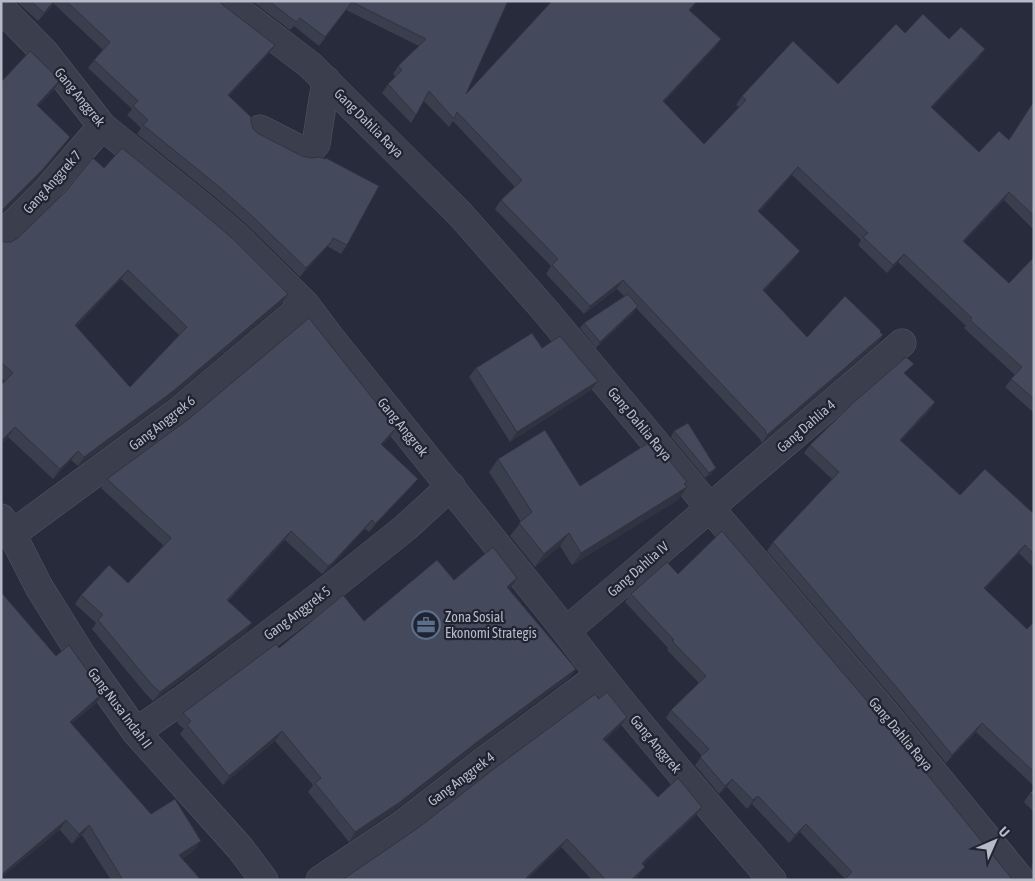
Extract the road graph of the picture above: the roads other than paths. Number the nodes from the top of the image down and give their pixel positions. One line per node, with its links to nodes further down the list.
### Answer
1 (226, 1): 3 (street, Gang Dahlia Raya)
2 (6, 23): 4 (street, Gang Anggrek)
3 (326, 80): 5 (street); 10 (street, Gang Dahlia Raya)
4 (102, 126): 6 (street, Gang Anggrek 7); 7 (street, Gang Anggrek)
5 (260, 129)
6 (1, 236)
7 (305, 304): 9 (street, Gang Anggrek); 11 (street, Gang Anggrek 6)
8 (902, 343): 10 (street, Gang Dahlia 4)
9 (451, 486): 12 (street, Gang Anggrek); 14 (street, Gang Anggrek 5)
10 (710, 508): 12 (street, Gang Dahlia IV); 18 (street, Gang Dahlia Raya)
11 (7, 526): 14 (street, Gang Nusa Indah II)
12 (566, 631): 13 (street, Gang Anggrek)
13 (600, 676): 16 (street, Gang Anggrek 4); 17 (street, Gang Anggrek)
14 (136, 732): 15 (street, Gang Nusa Indah II)
15 (264, 880)
16 (320, 880)
17 (772, 880)
18 (1021, 880)

